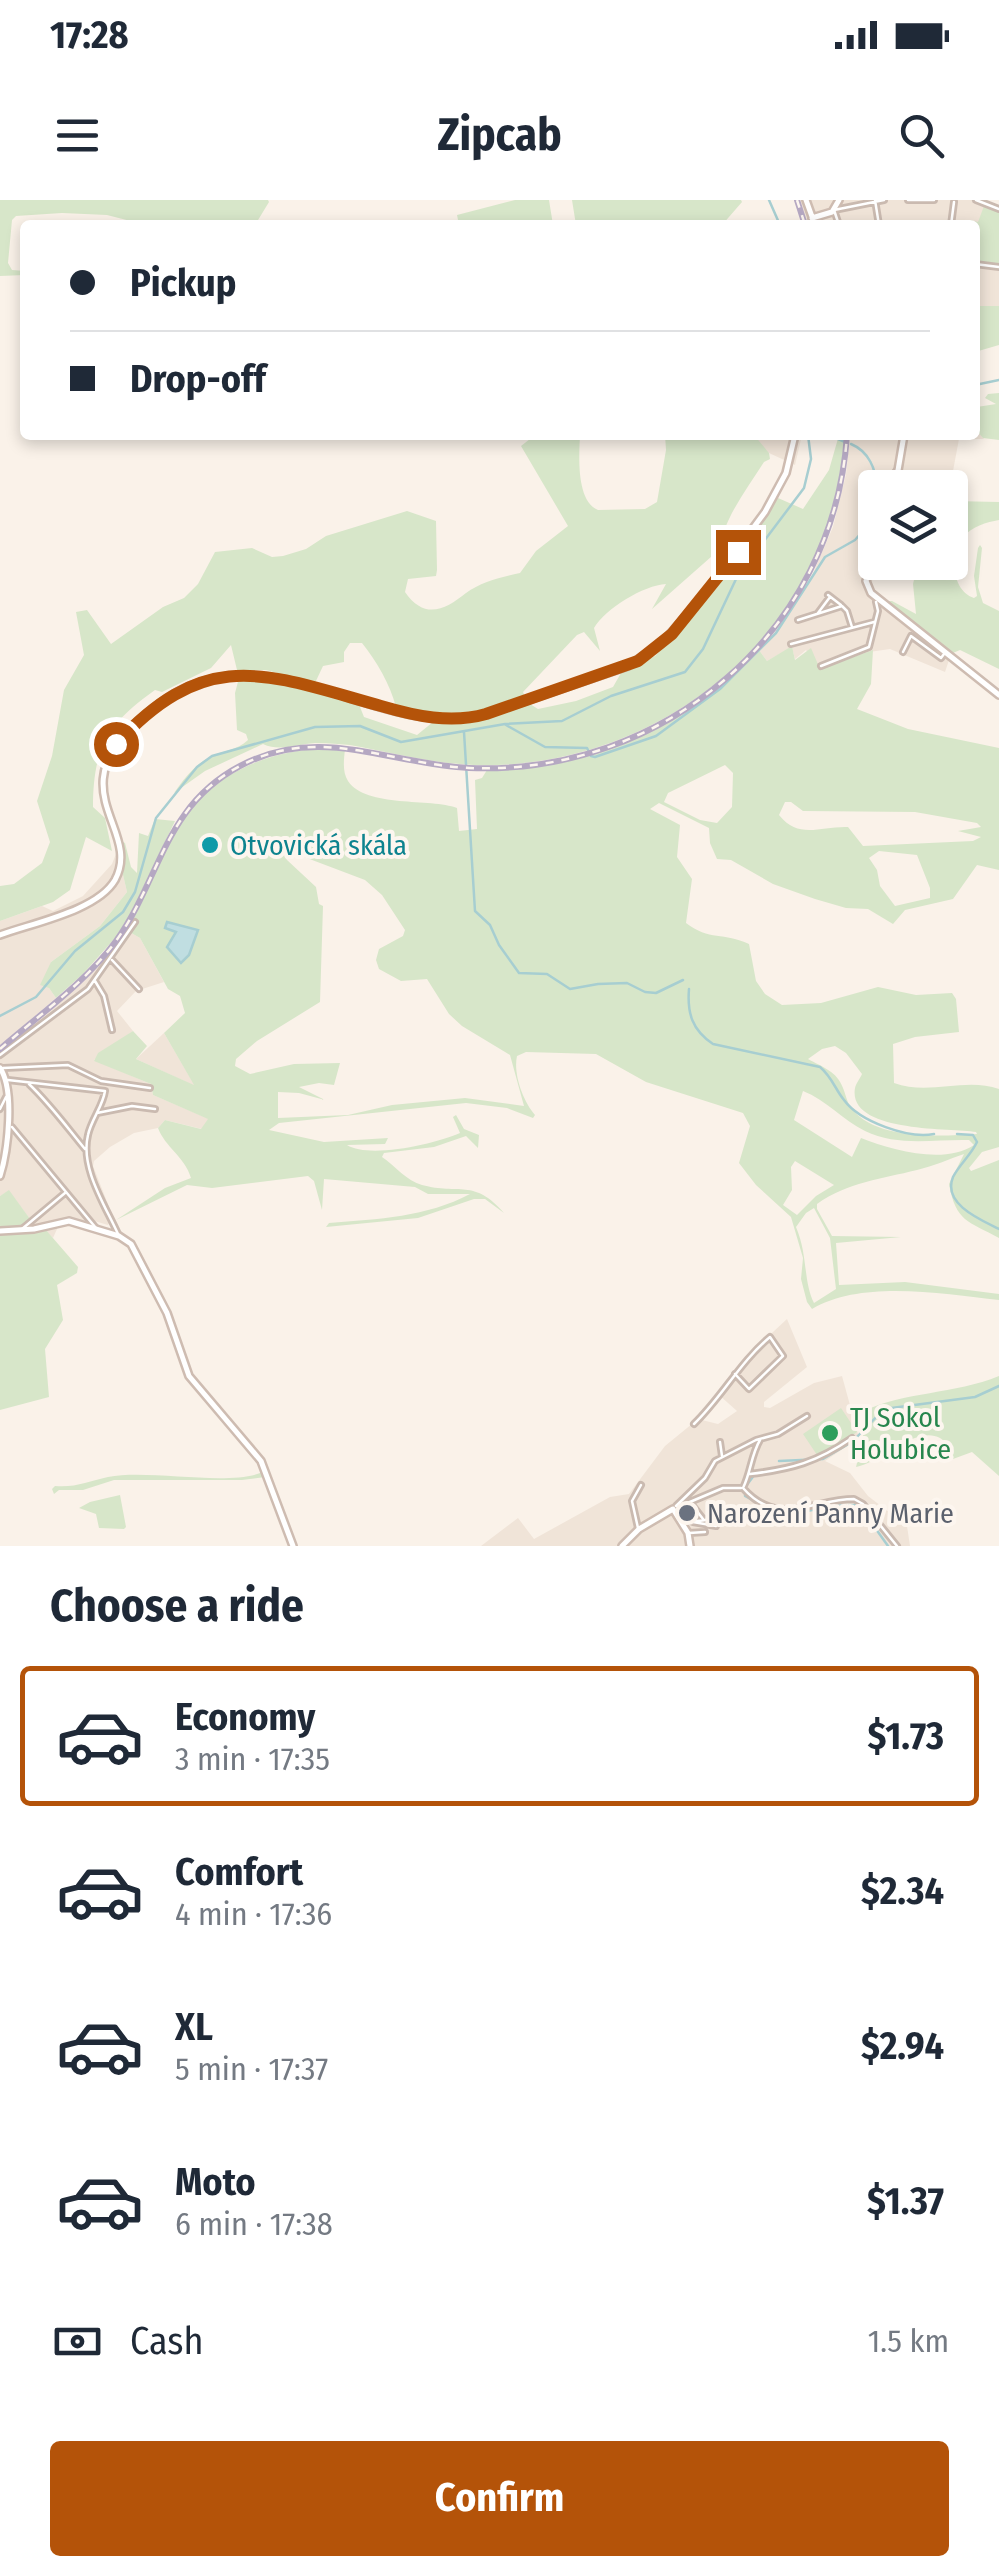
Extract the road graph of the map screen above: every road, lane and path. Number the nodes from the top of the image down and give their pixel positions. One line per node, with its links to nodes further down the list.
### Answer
1 (839, 200): 8 (main road)
2 (884, 200): 6 (street)
3 (908, 200): 4 (street)
4 (934, 200)
5 (976, 200): 7 (street)
6 (875, 201): 8 (street)
7 (999, 209)
8 (834, 210): 9 (main road); 10 (street)
9 (817, 220)
10 (837, 220)
11 (794, 440): 29 (main road)
12 (903, 440): 13 (main road)
13 (900, 466): 14 (street); 15 (main road)
14 (897, 470)
15 (899, 470)
16 (866, 580): 17 (main road)
17 (877, 601): 21 (street); 25 (main road)
18 (842, 606): 19 (street); 19 (street); 22 (street)
19 (818, 614): 20 (street)
20 (798, 620)
21 (876, 621): 22 (street); 26 (street)
22 (853, 629): 23 (street)
23 (791, 644)
24 (903, 652): 25 (street)
25 (943, 655): 27 (main road)
26 (820, 666)
27 (999, 695)
28 (135, 922): 30 (street)
29 (0, 936)
30 (111, 959): 31 (street); 32 (street)
31 (95, 981): 33 (street); 34 (street)
32 (138, 989)
33 (112, 1030)
34 (0, 1055)
35 (1, 1068): 36 (main road); 38 (street)
36 (7, 1079): 37 (street); 39 (main road)
37 (28, 1084): 42 (street); 44 (street)
38 (150, 1088)
39 (8, 1090): 41 (street); 43 (main road)
40 (156, 1108): 42 (street)
41 (0, 1109)
42 (96, 1113): 44 (street)
43 (6, 1125): 45 (main road); 46 (street)
44 (86, 1150): 50 (street)
45 (0, 1176)
46 (65, 1193): 47 (street); 49 (street)
47 (96, 1229): 49 (main road); 50 (main road)
48 (0, 1230): 49 (main road)
49 (21, 1230)
50 (119, 1236): 72 (main road)
51 (734, 1374): 51 (street); 53 (street)
52 (807, 1416): 55 (street)
53 (694, 1424)
54 (852, 1438): 58 (street)
55 (761, 1439): 57 (street); 58 (street)
56 (720, 1442): 57 (street)
57 (722, 1457): 62 (street)
58 (750, 1474): 60 (street)
59 (641, 1485): 68 (street)
60 (743, 1488): 61 (street); 71 (street)
61 (682, 1505): 62 (street); 65 (street)
62 (674, 1509): 64 (main road); 68 (main road)
63 (722, 1510): 65 (street)
64 (681, 1520): 66 (street); 70 (main road)
65 (703, 1521): 66 (street)
66 (691, 1522): 67 (street)
67 (716, 1526)
68 (639, 1530): 73 (main road)
69 (706, 1532): 70 (street)
70 (688, 1533): 74 (main road)
71 (896, 1545): 75 (street)
72 (293, 1546)
73 (622, 1546)
74 (690, 1546)
75 (888, 1546)

